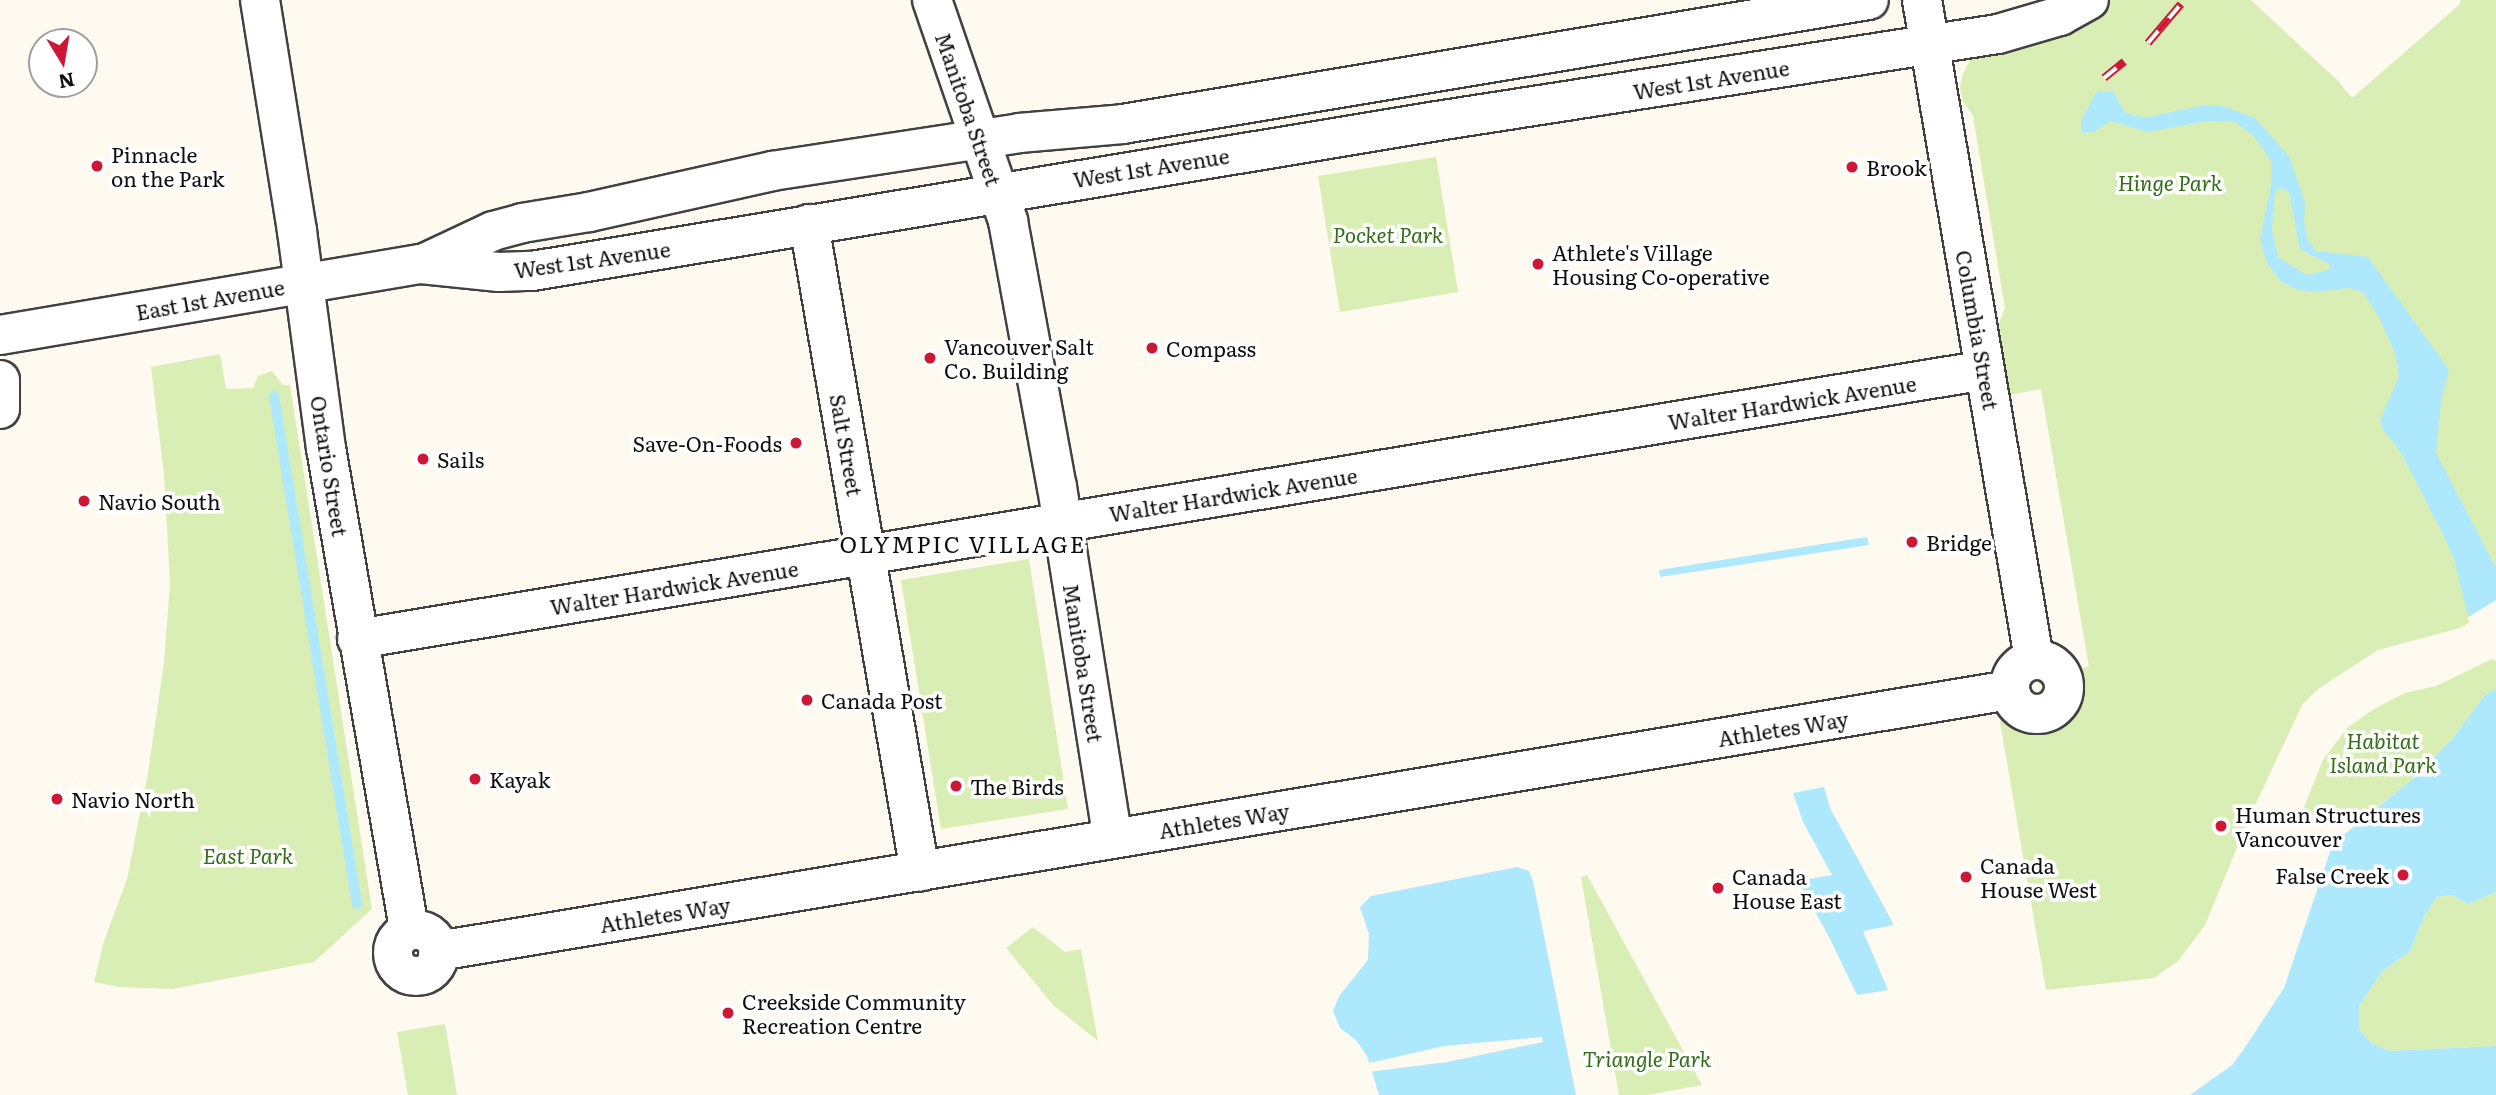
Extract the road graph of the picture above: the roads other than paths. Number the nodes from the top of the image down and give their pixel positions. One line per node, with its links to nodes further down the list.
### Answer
1 (260, 0): 11 (street, Ontario Street)
2 (932, 0): 7 (street, Manitoba Street)
3 (1869, 0): 7 (street, West 1st Avenue)
4 (1922, 0): 6 (street, Columbia Street)
5 (2090, 0): 6 (street, West 1st Avenue)
6 (1930, 46): 8 (street, West 1st Avenue); 13 (street, Columbia Street)
7 (978, 138): 8 (street, Manitoba Street); 10 (street, West 1st Avenue)
8 (997, 192): 9 (street, West 1st Avenue); 16 (street, Manitoba Street)
9 (808, 224): 10 (street, West 1st Avenue); 17 (street, Salt Street)
10 (421, 264): 11 (street, East 1st Avenue)
11 (305, 283): 12 (street, East 1st Avenue); 18 (street, Ontario Street)
12 (0, 335)
13 (1985, 370): 16 (street, Walter Hardwick Avenue); 19 (street, Columbia Street)
14 (0, 380): 15 (street)
15 (0, 409)
16 (1062, 522): 17 (street, Walter Hardwick Avenue); 21 (street, Manitoba Street)
17 (866, 554): 18 (street, Walter Hardwick Avenue); 22 (street, Salt Street)
18 (357, 639): 23 (street, Ontario Street)
19 (2034, 659): 20 (street); 20 (street)
20 (2010, 690): 21 (street, Athletes Way)
21 (1113, 839): 22 (street, Athletes Way)
22 (920, 872): 23 (street, Athletes Way)
23 (424, 941)

